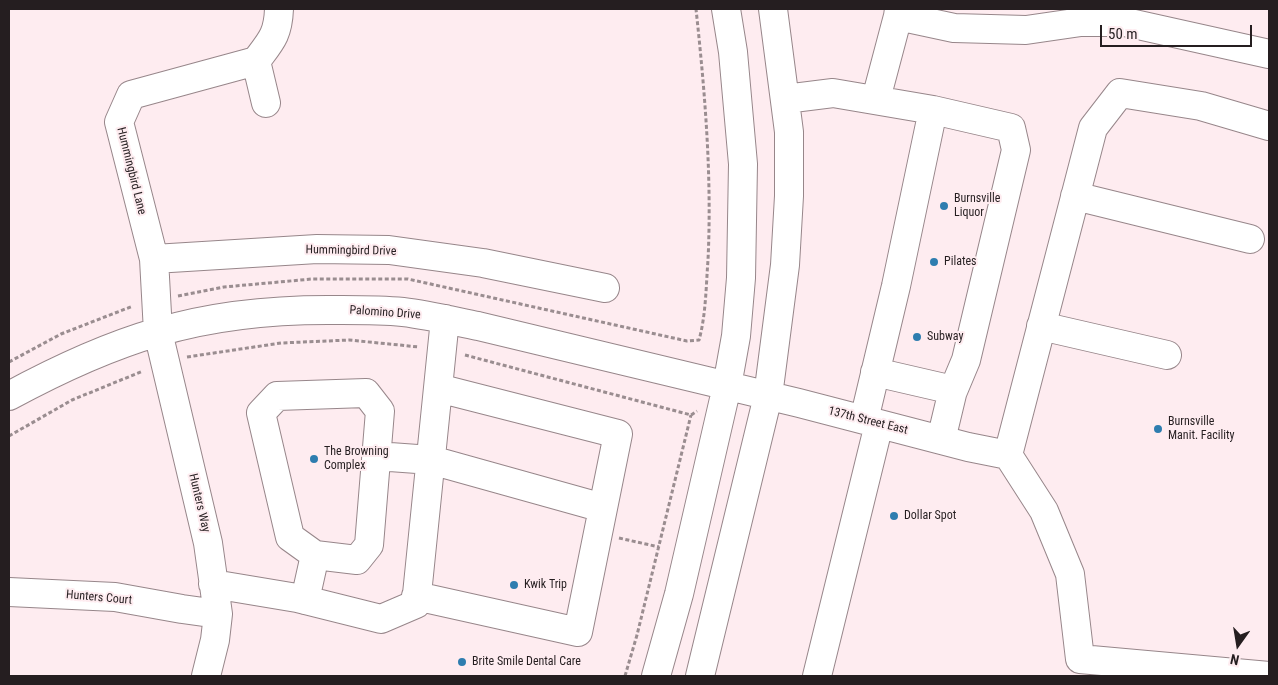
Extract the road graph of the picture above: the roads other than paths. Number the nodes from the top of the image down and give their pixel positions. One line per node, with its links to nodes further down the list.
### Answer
1 (279, 9): 7 (street)
2 (726, 9): 22 (street)
3 (773, 9): 8 (street)
4 (898, 12): 5 (street); 9 (street)
5 (1044, 18): 6 (street)
6 (1269, 54)
7 (256, 61): 10 (street); 15 (street, Hummingbird Lane)
8 (785, 99): 9 (street); 26 (street)
9 (876, 99): 11 (street)
10 (266, 103)
11 (933, 110): 21 (street); 24 (street)
12 (1269, 126): 13 (street)
13 (1075, 196): 14 (street); 18 (street)
14 (1250, 239)
15 (154, 259): 16 (street, Hummingbird Drive); 19 (street, Hunters Way)
16 (605, 288)
17 (445, 319): 19 (street, Palomino Drive); 22 (street, Palomino Drive); 23 (street)
18 (1041, 326): 20 (street); 29 (street)
19 (158, 332): 25 (street, Palomino Drive); 34 (street, Hunters Way)
20 (1167, 355)
21 (875, 372): 24 (street); 27 (street)
22 (727, 386): 26 (street, Palomino Drive); 41 (street)
23 (438, 388): 31 (street); 32 (street)
24 (953, 391): 28 (street)
25 (9, 396)
26 (768, 396): 27 (street, 137th Street East); 42 (street)
27 (872, 422): 28 (street, 137th Street East); 43 (street)
28 (941, 440): 29 (street, 137th Street East)
29 (1008, 455): 39 (street)
30 (376, 456): 31 (street); 33 (street); 33 (street)
31 (431, 460): 32 (street); 36 (street)
32 (603, 508): 36 (street)
33 (315, 555): 37 (street)
34 (213, 584): 37 (street); 38 (street, Hunters Way)
35 (9, 592): 38 (street, Hunters Court)
36 (416, 596): 37 (street)
37 (305, 600)
38 (218, 614): 40 (street, Hunters Way)
39 (1080, 668): 44 (street)
40 (206, 676)
41 (656, 676)
42 (700, 676)
43 (817, 676)
44 (1269, 676)

